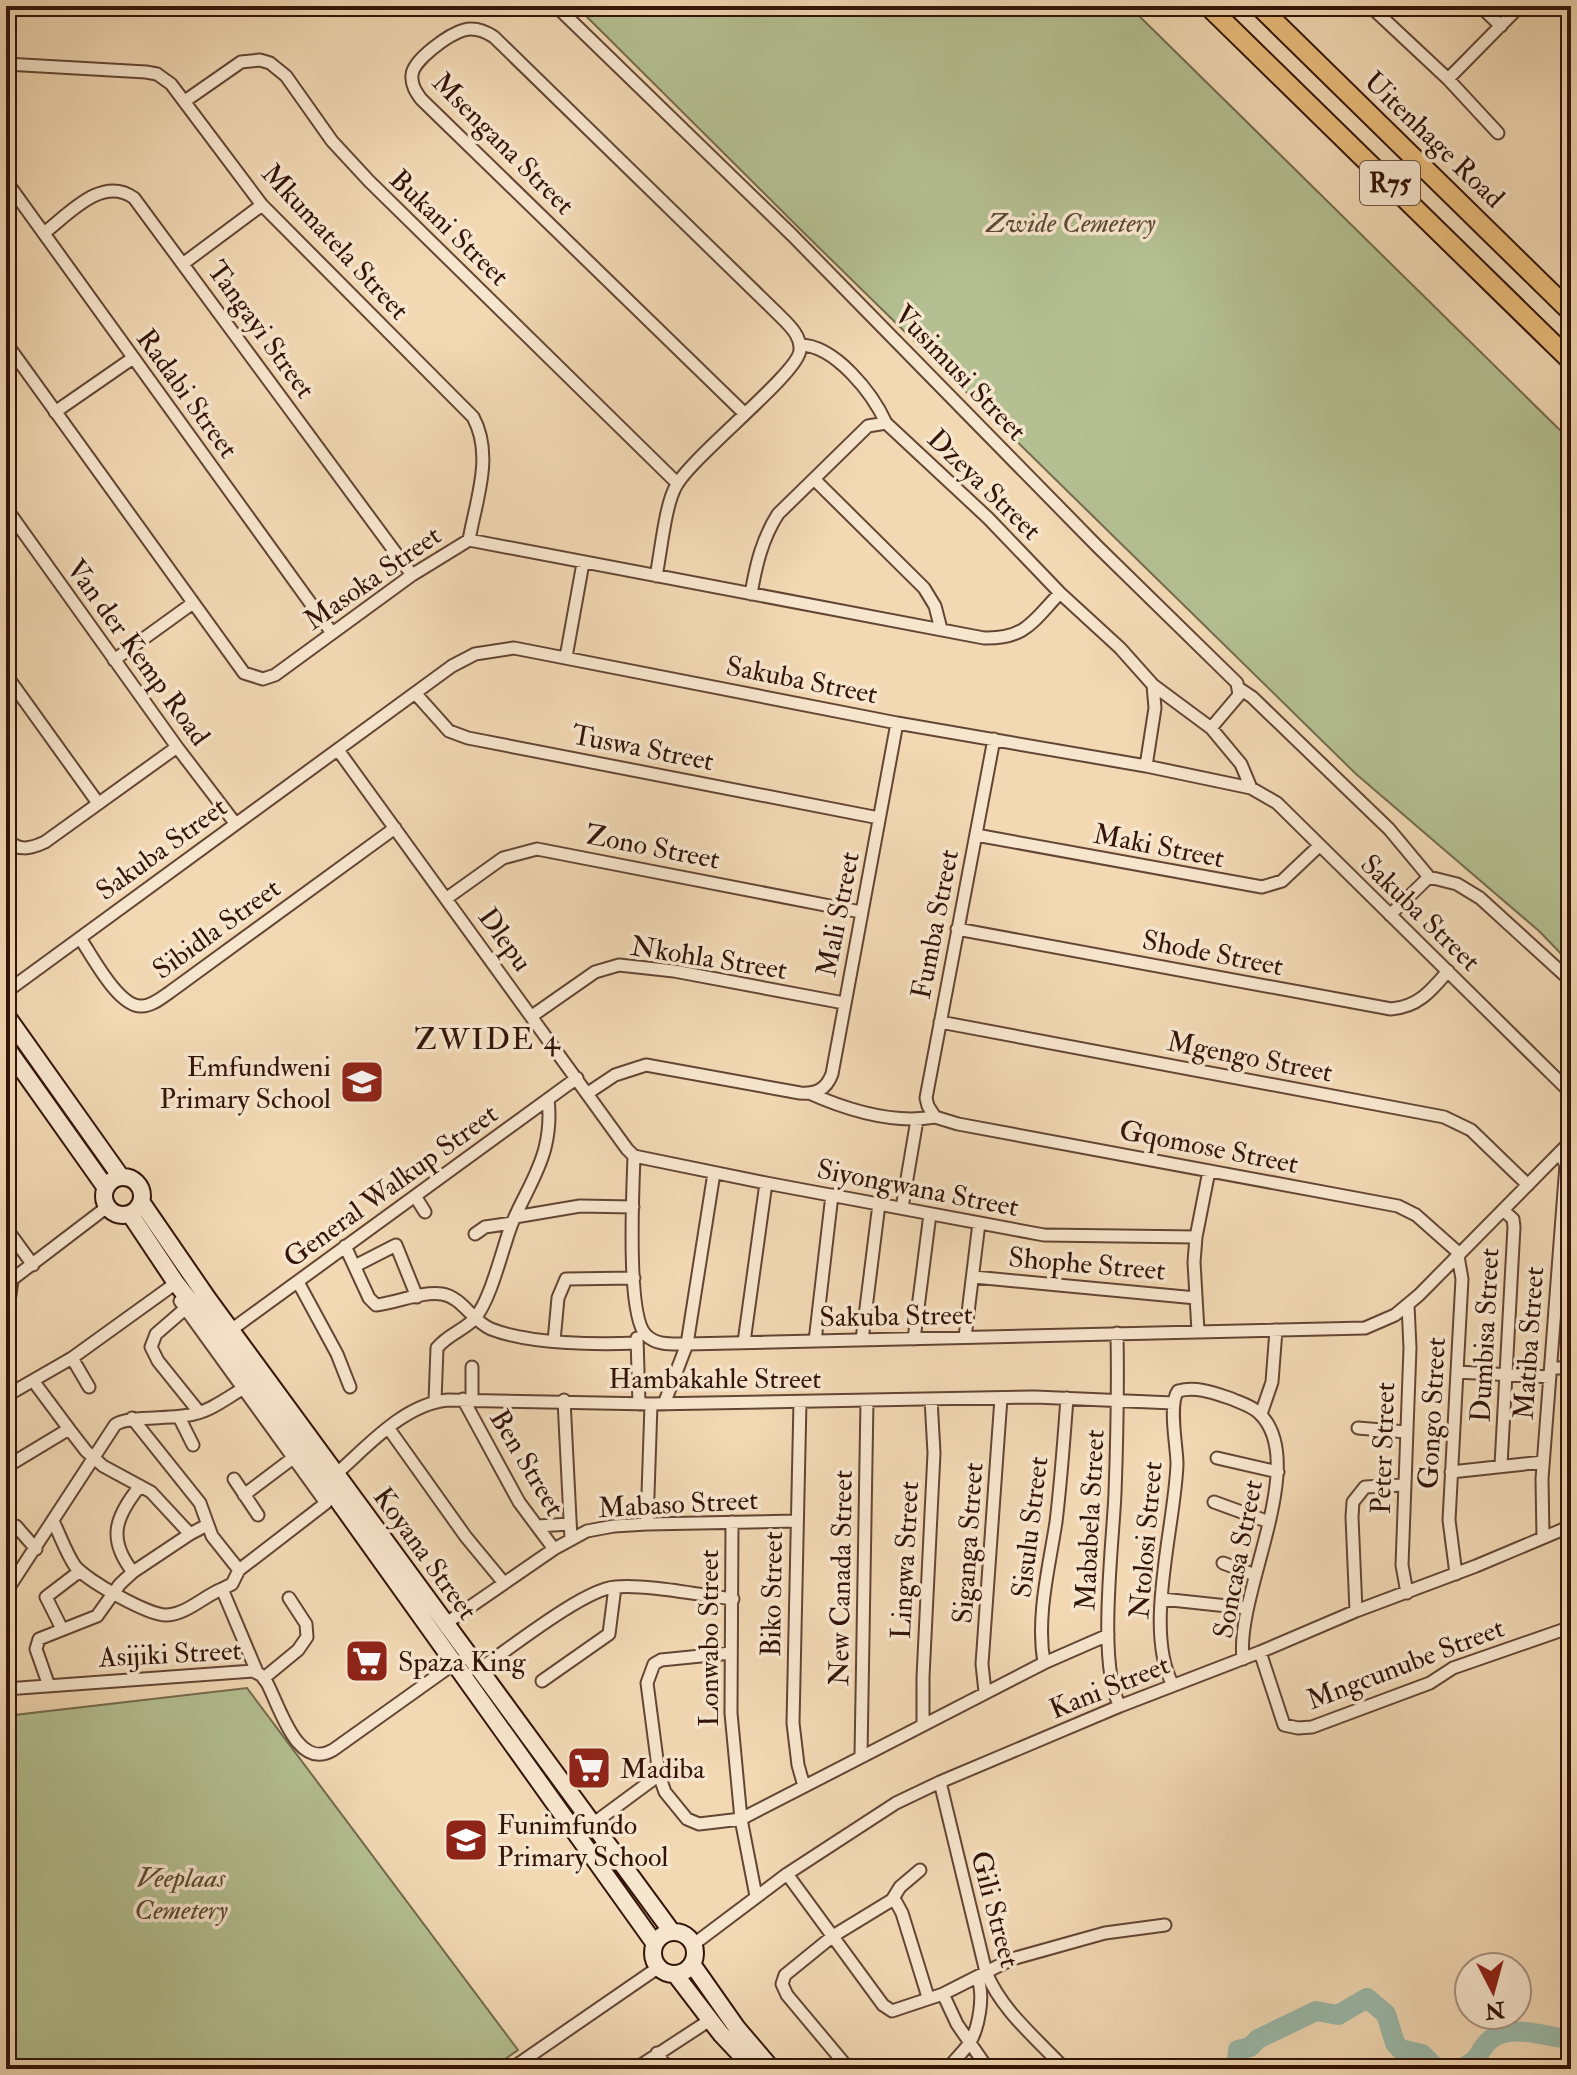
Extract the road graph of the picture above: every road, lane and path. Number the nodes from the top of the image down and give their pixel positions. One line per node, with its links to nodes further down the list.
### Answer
1 (556, 6): 40 (street, Vusimusi Street)
2 (1208, 6): 20 (main road, R75)
3 (1259, 6): 16 (main road, Uitenhage Road / R75)
4 (1370, 6): 9 (street)
5 (1480, 6): 7 (street)
6 (1520, 6): 7 (street)
7 (1501, 26): 9 (street)
8 (6, 64): 10 (street, Mkumatela Street)
9 (1448, 79): 11 (street)
10 (185, 101): 13 (street, Mkumatela Street); 25 (street, Bukani Street)
11 (1498, 133)
12 (6, 181): 14 (street, Radabi Street)
13 (262, 205): 15 (street); 27 (street, Mkumatela Street)
14 (44, 233): 15 (street, Tangayi Street); 19 (street, Radabi Street)
15 (184, 263): 29 (street, Tangayi Street)
16 (1571, 312)
17 (799, 341): 22 (street); 22 (street, Msengana Street); 23 (street)
18 (6, 343): 21 (street, Masoka Street)
19 (133, 358): 21 (street); 35 (street, Radabi Street)
20 (1571, 361)
21 (55, 412): 33 (street, Masoka Street)
22 (744, 413): 25 (street)
23 (886, 423): 24 (street, Dzeya Street); 31 (street, Dzeya Street)
24 (815, 480): 32 (street, Dzeya Street); 34 (street)
25 (677, 483): 30 (street)
26 (6, 508): 37 (street, Van der Kemp Road)
27 (469, 540): 28 (street, Masoka Street); 29 (street, Masoka Street)
28 (583, 563): 30 (street, Masoka Street); 36 (street)
29 (412, 575): 35 (street, Masoka Street)
30 (656, 576): 32 (street, Masoka Street)
31 (1060, 593): 34 (street, Masoka Street); 39 (street, Dzeya Street)
32 (751, 594): 34 (street, Masoka Street)
33 (193, 603): 35 (street, Masoka Street); 37 (street)
34 (941, 629)
35 (332, 633)
36 (566, 657): 41 (street, Sakuba Street); 42 (street, Sakuba Street)
37 (114, 660): 45 (street, Van der Kemp Road)
38 (6, 675): 49 (street)
39 (1153, 685): 43 (street, Dzeya Street); 47 (street)
40 (1240, 689): 43 (street); 56 (street, Vusimusi Street)
41 (415, 693): 46 (street, Sakuba Street); 50 (street, Tuswa Street)
42 (897, 723): 44 (street, Sakuba Street); 50 (street, Mali Street)
43 (1211, 728): 48 (street)
44 (994, 739): 47 (street, Sakuba Street); 53 (street, Fumba Street)
45 (177, 747): 49 (street); 51 (street, Van der Kemp Road)
46 (338, 750): 51 (street, Sakuba Street); 52 (street, Dlepu)
47 (1146, 766): 48 (street, Sakuba Street)
48 (1251, 788): 55 (street, Sakuba Street)
49 (98, 803): 54 (street)
50 (879, 818): 58 (street, Mali Street)
51 (235, 823): 61 (street, Sakuba Street)
52 (395, 828): 57 (street, Dlepu); 61 (street, Sibidla Street)
53 (976, 835): 55 (street, Maki Street); 60 (street, Fumba Street)
54 (6, 838)
55 (1319, 846): 59 (street, Sakuba Street)
56 (1429, 877): 59 (street); 63 (street)
57 (447, 898): 58 (street, Zono Street); 67 (street, Dlepu)
58 (861, 912): 65 (street, Mali Street)
59 (1390, 915): 62 (street, Sakuba Street)
60 (957, 929): 62 (street, Shode Street); 68 (street, Fumba Street)
61 (80, 938): 64 (street, Sakuba Street)
62 (1448, 971): 73 (street, Sakuba Street)
63 (1571, 981)
64 (6, 992)
65 (844, 1003): 67 (street, Nkohla Street); 72 (street, Mali Street)
66 (6, 1015): 82 (main road, Koyana Street)
67 (532, 1016): 70 (street, Dlepu)
68 (940, 1022): 75 (street, Fumba Street); 84 (street, Mgengo Street)
69 (6, 1047): 85 (main road)
70 (577, 1078): 71 (street, Dlepu); 74 (street, General Walkup Street)
71 (588, 1093): 72 (street); 79 (street, Dlepu)
72 (805, 1093): 76 (street)
73 (1571, 1093)
74 (548, 1099): 87 (street, General Walkup Street); 96 (street)
75 (935, 1117): 76 (street); 80 (street, Gqomose Street)
76 (917, 1120): 91 (street)
77 (1571, 1141): 78 (street, Sakuba Street)
78 (1560, 1154): 84 (street, Sakuba Street); 99 (street, Matiba Street)
79 (634, 1156): 81 (street, Siyongwana Street); 90 (street)
80 (1209, 1171): 101 (street); 103 (street, Gqomose Street)
81 (714, 1173): 83 (street, Siyongwana Street); 129 (street)
82 (121, 1177): 85 (main road); 92 (main road, Koyana Street)
83 (766, 1183): 86 (street, Siyongwana Street); 127 (street)
84 (1528, 1185): 93 (street, Sakuba Street)
85 (106, 1188): 89 (main road)
86 (832, 1195): 88 (street, Siyongwana Street); 126 (street)
87 (415, 1196): 94 (street); 102 (street, General Walkup Street)
88 (879, 1204): 91 (street, Siyongwana Street); 124 (street)
89 (107, 1207): 92 (main road); 104 (street)
90 (633, 1207): 96 (street); 107 (street)
91 (902, 1208): 95 (street, Siyongwana Street)
92 (136, 1209): 110 (main road, Koyana Street); 118 (main road, Koyana Street)
93 (1504, 1211): 103 (street, Sakuba Street); 135 (street, Dumbisa Street)
94 (425, 1212)
95 (930, 1214): 97 (street, Siyongwana Street); 123 (street)
96 (513, 1220): 100 (street); 117 (street)
97 (979, 1223): 101 (street, Siyongwana Street); 106 (street)
98 (6, 1228): 104 (street)
99 (1566, 1232): 134 (street, Matiba Street)
100 (475, 1234)
101 (1196, 1237): 112 (street)
102 (345, 1246): 105 (street); 109 (street, General Walkup Street)
103 (1459, 1255): 114 (street, Sakuba Street); 133 (street, Gongo Street)
104 (33, 1265): 108 (street)
105 (355, 1266): 111 (street); 111 (street)
106 (974, 1277): 112 (street, Shophe Street); 122 (street)
107 (634, 1278): 116 (street); 125 (street)
108 (9, 1282): 113 (street)
109 (298, 1282): 118 (street, General Walkup Street); 138 (street)
110 (173, 1285): 115 (street); 130 (street); 216 (main road, Koyana Street)
111 (417, 1297): 117 (street)
112 (1196, 1298): 120 (street)
113 (6, 1300)
114 (1408, 1305): 119 (street, Sakuba Street); 160 (street, Peter Street)
115 (186, 1308): 139 (street); 153 (street)
116 (636, 1317): 128 (street); 129 (street)
117 (475, 1319): 125 (street); 148 (street)
118 (231, 1330): 170 (main road, Koyana Street)
119 (1276, 1330): 120 (street, Sakuba Street); 154 (street)
120 (1198, 1331): 121 (street, Sakuba Street)
121 (1117, 1333): 122 (street, Sakuba Street); 147 (street, Mababela Street)
122 (965, 1337): 123 (street, Sakuba Street)
123 (914, 1339): 124 (street, Sakuba Street)
124 (862, 1340): 126 (street, Sakuba Street)
125 (554, 1341): 128 (street)
126 (815, 1341): 127 (street, Sakuba Street)
127 (744, 1342): 129 (street, Sakuba Street)
128 (637, 1343): 151 (street)
129 (681, 1344): 152 (street)
130 (72, 1358): 136 (street); 137 (street)
131 (472, 1367): 143 (street)
132 (1571, 1368): 134 (street)
133 (1457, 1372): 135 (street); 169 (street, Gongo Street)
134 (1550, 1372): 135 (street); 165 (street, Matiba Street)
135 (1505, 1376): 166 (street, Dumbisa Street)
136 (34, 1382): 140 (street); 158 (street)
137 (89, 1387)
138 (350, 1387)
139 (244, 1388): 153 (street); 163 (street)
140 (6, 1397)
141 (1001, 1398): 142 (street, Hambakahle Street); 144 (street, Hambakahle Street); 224 (street, Siganga Street)
142 (1067, 1398): 147 (street, Hambakahle Street); 217 (street, Sisulu Street)
143 (468, 1399): 146 (street, Hambakahle Street); 148 (street, Hambakahle Street); 184 (street, Ben Street)
144 (931, 1399): 149 (street, Hambakahle Street); 226 (street, Lingwa Street)
145 (1173, 1399): 147 (street, Hambakahle Street); 154 (street); 206 (street, Ntolosi Street)
146 (564, 1400): 151 (street, Hambakahle Street); 181 (street)
147 (1118, 1400): 212 (street, Mababela Street)
148 (435, 1401): 159 (street, Hambakahle Street)
149 (867, 1401): 150 (street, Hambakahle Street); 227 (street, New Canada Street)
150 (800, 1402): 152 (street, Hambakahle Street); 178 (street, Biko Street)
151 (645, 1404): 152 (street, Hambakahle Street); 182 (street)
152 (664, 1404)
153 (199, 1412): 155 (street)
154 (1261, 1414): 168 (street, Soncasa Street)
155 (179, 1417): 156 (street); 161 (street)
156 (132, 1418): 162 (street); 183 (street)
157 (1358, 1428): 160 (street)
158 (69, 1429): 162 (street); 167 (street)
159 (389, 1429): 170 (street, Hambakahle Street); 198 (street)
160 (1406, 1432): 172 (street, Peter Street)
161 (193, 1445)
162 (92, 1456): 173 (street); 177 (street)
163 (293, 1458): 174 (street); 193 (street)
164 (1217, 1458): 168 (street)
165 (1543, 1462): 166 (street); 188 (street, Matiba Street)
166 (1501, 1465): 169 (street)
167 (6, 1467)
168 (1278, 1472): 180 (street, Soncasa Street)
169 (1451, 1472): 196 (street, Gongo Street)
170 (336, 1474): 209 (main road, Koyana Street)
171 (234, 1479): 174 (street)
172 (1403, 1485): 203 (street, Peter Street); 208 (street)
173 (140, 1486): 187 (street); 195 (street)
174 (244, 1495): 176 (street)
175 (1214, 1502): 180 (street)
176 (258, 1515)
177 (53, 1521): 190 (street); 194 (street)
178 (796, 1521): 179 (street, Mabaso Street); 230 (street, Biko Street)
179 (732, 1522): 182 (street, Mabaso Street); 205 (street, Lonwabo Street)
180 (1269, 1522): 197 (street, Soncasa Street)
181 (570, 1524): 184 (street); 189 (street)
182 (647, 1524): 189 (street, Mabaso Street)
183 (207, 1525): 187 (street); 193 (street)
184 (538, 1526): 191 (street, Ben Street)
185 (1571, 1526): 188 (street, Kani Street)
186 (6, 1529): 190 (street)
187 (190, 1534): 195 (street)
188 (1543, 1537): 196 (street, Kani Street)
189 (571, 1539): 191 (street, Mabaso Street)
190 (36, 1549): 201 (street)
191 (554, 1549): 198 (street, Mabaso Street)
192 (1223, 1563): 197 (street)
193 (239, 1570): 200 (street)
194 (80, 1571): 202 (street); 211 (street)
195 (133, 1572): 202 (street)
196 (1456, 1574): 203 (street, Kani Street)
197 (1255, 1575): 207 (street, Soncasa Street)
198 (504, 1583): 209 (street, Mabaso Street)
199 (615, 1587): 205 (street); 218 (street); 220 (street)
200 (222, 1589): 202 (street); 219 (street)
201 (6, 1592)
202 (114, 1592): 211 (street)
203 (1407, 1593): 208 (street, Kani Street)
204 (289, 1598): 219 (street)
205 (733, 1599): 214 (street, Lonwabo Street)
206 (1162, 1599): 207 (street); 221 (street, Ntolosi Street)
207 (1246, 1608): 215 (street, Soncasa Street)
208 (1356, 1611): 213 (street, Kani Street)
209 (445, 1624): 218 (main road, Koyana Street)
210 (1571, 1627): 213 (street, Mngcunube Street)
211 (62, 1629): 222 (street)
212 (1108, 1635): 217 (street); 225 (street, Mababela Street)
213 (1260, 1652): 215 (street, Kani Street)
214 (731, 1653): 228 (street); 231 (street, Lonwabo Street)
215 (1243, 1659): 221 (street, Kani Street)
216 (455, 1663): 219 (street, Asijiki Street); 240 (main road, Koyana Street)
217 (1044, 1663): 224 (street)
218 (478, 1670): 232 (main road, Koyana Street)
219 (260, 1675): 222 (street, Asijiki Street)
220 (542, 1681)
221 (1173, 1685): 225 (street, Kani Street)
222 (49, 1686): 223 (street, Asijiki Street)
223 (6, 1689)
224 (985, 1692): 226 (street)
225 (1120, 1706): 229 (street, Kani Street)
226 (923, 1725): 227 (street)
227 (861, 1755): 230 (street)
228 (659, 1775): 231 (street); 232 (street)
229 (940, 1782): 234 (street, Kani Street); 244 (street, Gili Street)
230 (804, 1786): 231 (street)
231 (741, 1819): 235 (street, Lonwabo Street)
232 (594, 1823): 238 (main road, Koyana Street)
233 (920, 1870): 236 (street)
234 (787, 1874): 235 (street, Kani Street); 239 (street)
235 (756, 1896): 241 (street, Kani Street)
236 (892, 1900): 239 (street); 246 (street)
237 (1165, 1925): 244 (street)
238 (672, 1932): 240 (main road); 241 (main road)
239 (833, 1936): 246 (street); 255 (street)
240 (655, 1944): 243 (main road)
241 (694, 1944): 242 (main road)
242 (692, 1964): 243 (main road); 254 (main road)
243 (667, 1970): 247 (main road); 250 (street)
244 (982, 1975): 245 (street); 248 (street); 258 (street, Gili Street)
245 (943, 1994): 246 (street); 248 (street)
246 (928, 1997)
247 (710, 2020): 249 (street); 253 (main road)
248 (970, 2043): 256 (street); 257 (street)
249 (657, 2053): 251 (street); 252 (street)
250 (511, 2069)
251 (635, 2069)
252 (668, 2069)
253 (754, 2069)
254 (772, 2069)
255 (849, 2069)
256 (947, 2069)
257 (988, 2069)
258 (1065, 2069)

